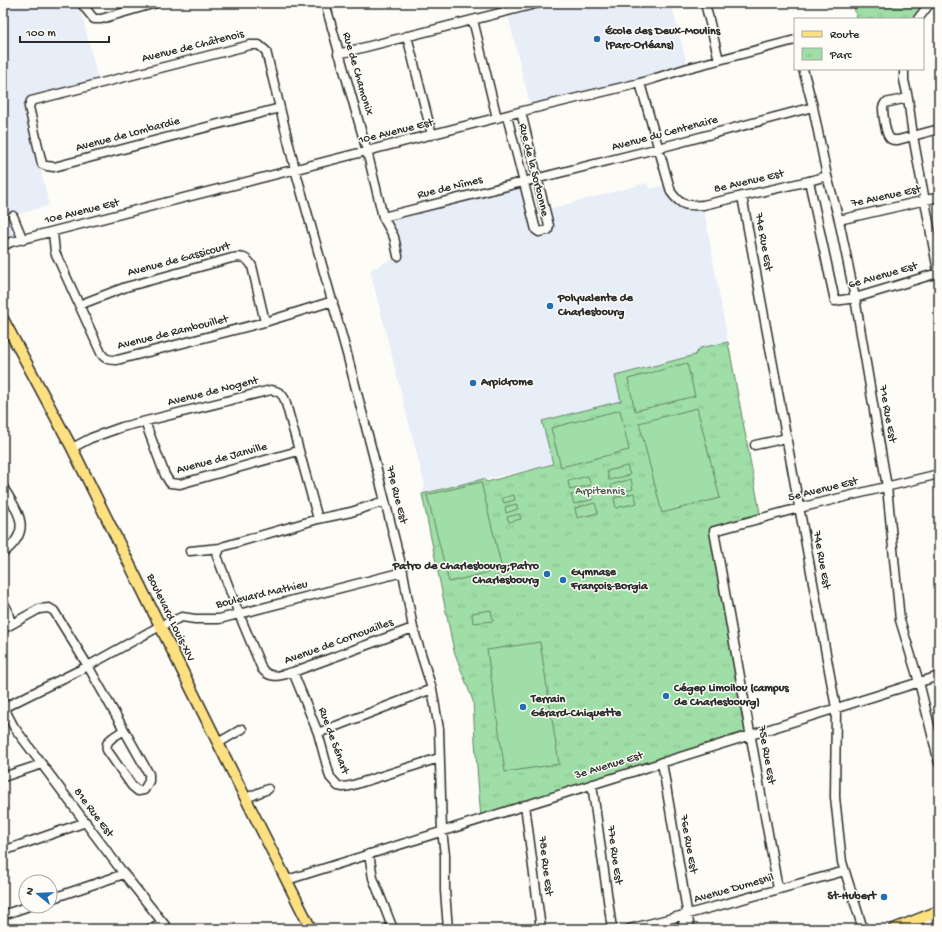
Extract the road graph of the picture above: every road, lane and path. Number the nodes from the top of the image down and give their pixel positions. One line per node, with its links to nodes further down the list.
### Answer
1 (81, 3): 2 (street)
2 (156, 3)
3 (325, 3): 11 (street, Rue de Chamonix)
4 (539, 3): 8 (street)
5 (705, 3): 12 (street)
6 (930, 3): 7 (street)
7 (919, 18)
8 (473, 20): 9 (street); 22 (street)
9 (407, 36): 11 (street); 24 (street)
10 (794, 40): 12 (street, 10e Avenue Est)
11 (338, 54): 27 (street, Rue de Chamonix)
12 (719, 60): 15 (street, 10e Avenue Est)
13 (802, 70): 18 (street, 71e Rue Est)
14 (904, 70): 16 (street)
15 (640, 83): 20 (street, 10e Avenue Est); 26 (street)
16 (908, 98): 25 (street); 25 (street)
17 (31, 103): 19 (street, Avenue de Châtenois); 19 (street, Avenue de Lombardie)
18 (813, 106): 26 (street, Avenue du Centenaire); 29 (street, 71e Rue Est)
19 (280, 108): 28 (street, Avenue de Châtenois)
20 (521, 112): 21 (street, 10e Avenue Est); 30 (street, Rue de la Sorbonne)
21 (507, 116): 22 (street, 10e Avenue Est); 32 (street, Rue de la Sorbonne)
22 (497, 118): 24 (street, 10e Avenue Est)
23 (939, 129): 25 (street)
24 (432, 135): 27 (street, 10e Avenue Est)
25 (913, 136): 35 (street)
26 (659, 148): 30 (street, Avenue du Centenaire); 33 (street, 8e Avenue Est)
27 (367, 151): 28 (street, 10e Avenue Est); 37 (street)
28 (295, 170): 39 (street, 10e Avenue Est); 45 (street, 79e Rue Est)
29 (827, 176): 31 (street, 8e Avenue Est); 38 (street, 71e Rue Est)
30 (538, 179): 32 (street, Avenue du Centenaire); 32 (street, Rue de la Sorbonne)
31 (809, 181): 33 (street, 8e Avenue Est); 44 (street, 6e Avenue Est)
32 (523, 182): 37 (street, Rue de Nîmes)
33 (742, 196): 50 (street, 74e Rue Est)
34 (939, 197): 35 (street, 7e Avenue Est)
35 (926, 201): 38 (street, 7e Avenue Est); 43 (street)
36 (13, 216): 40 (street)
37 (383, 217): 42 (street)
38 (838, 220): 44 (street, 71e Rue Est)
39 (53, 233): 40 (street, 10e Avenue Est); 46 (street, Avenue de Rambouillet)
40 (23, 240): 41 (street, 10e Avenue Est)
41 (3, 246)
42 (398, 256)
43 (939, 276): 44 (street, 6e Avenue Est)
44 (855, 298): 56 (street, 71e Rue Est)
45 (333, 301): 48 (street, Avenue de Rambouillet); 57 (street, 79e Rue Est)
46 (79, 305): 48 (street, Avenue de Rambouillet); 48 (street, Avenue de Gassicourt)
47 (3, 319): 52 (main road, Boulevard Louis-XIV)
48 (265, 322)
49 (144, 422): 52 (street, Avenue de Nogent); 53 (street, Avenue de Janville); 53 (street, Avenue de Nogent)
50 (787, 438): 51 (street); 58 (street, 74e Rue Est)
51 (755, 445)
52 (72, 448): 68 (main road, Boulevard Louis-XIV)
53 (298, 451): 59 (street, Avenue de Nogent)
54 (939, 474): 56 (street, 5e Avenue Est)
55 (3, 487): 63 (street)
56 (887, 487): 58 (street, 5e Avenue Est); 74 (street, 71e Rue Est)
57 (385, 501): 59 (street); 64 (street, 79e Rue Est)
58 (799, 508): 60 (street, 5e Avenue Est); 77 (street, 74e Rue Est)
59 (318, 519): 61 (street)
60 (714, 531): 81 (street, 75e Rue Est)
61 (220, 548): 62 (street); 66 (street, Avenue de Cornouailles)
62 (190, 551)
63 (3, 553)
64 (403, 572): 66 (street, Boulevard Mathieu); 69 (street, 79e Rue Est)
65 (3, 602): 67 (street)
66 (239, 614): 68 (street, Boulevard Mathieu); 72 (street, Avenue de Cornouailles)
67 (12, 624): 70 (street); 71 (street)
68 (160, 626): 71 (street, Boulevard Mathieu); 82 (main road, Boulevard Louis-XIV)
69 (412, 628): 72 (street, Avenue de Cornouailles); 75 (street, 79e Rue Est)
70 (3, 629)
71 (88, 666): 76 (street, Boulevard Mathieu); 79 (street)
72 (293, 672): 80 (street, Rue de Sénart)
73 (939, 676): 74 (street, 3e Avenue Est)
74 (919, 682): 77 (street, 3e Avenue Est); 85 (street, 71e Rue Est)
75 (432, 689): 80 (street); 83 (street, 79e Rue Est)
76 (3, 708): 86 (street, 81e Rue Est)
77 (836, 708): 81 (street, 3e Avenue Est); 96 (street, 74e Rue Est)
78 (242, 729): 82 (street)
79 (124, 730): 79 (street)
80 (318, 733): 83 (street, Rue de Sénart)
81 (750, 735): 84 (street, 3e Avenue Est); 99 (street, 75e Rue Est)
82 (218, 743): 90 (main road, Boulevard Louis-XIV)
83 (440, 758): 93 (street, 79e Rue Est)
84 (662, 762): 88 (street, 3e Avenue Est); 104 (street, 76e Rue Est)
85 (939, 763)
86 (42, 764): 87 (street); 92 (street, 81e Rue Est)
87 (3, 777)
88 (592, 784): 91 (street, 3e Avenue Est); 112 (street, 77e Rue Est)
89 (268, 789): 90 (street)
90 (246, 798): 98 (main road, Boulevard Louis-XIV)
91 (525, 805): 93 (street, 3e Avenue Est); 111 (street, 78e Rue Est)
92 (86, 822): 94 (street); 97 (street, 81e Rue Est)
93 (442, 831): 95 (street, 3e Avenue Est); 110 (street, 79e Rue Est)
94 (3, 851)
95 (369, 854): 98 (street, 3e Avenue Est); 109 (street)
96 (845, 871): 99 (street, Avenue Dumesnil); 116 (street, 74e Rue Est)
97 (124, 874): 100 (street); 106 (street, 81e Rue Est)
98 (287, 880): 108 (main road, Boulevard Louis-XIV)
99 (778, 889): 104 (street, Avenue Dumesnil)
100 (58, 896)
101 (18, 909): 103 (street)
102 (939, 911): 105 (main road)
103 (3, 914)
104 (688, 914): 113 (street, Avenue Dumesnil); 114 (street); 115 (street, 76e Rue Est)
105 (926, 916): 117 (main road); 118 (street)
106 (166, 927): 107 (street)
107 (148, 929)
108 (311, 929)
109 (393, 929)
110 (448, 929)
111 (541, 929)
112 (612, 929)
113 (629, 929)
114 (681, 929)
115 (690, 929)
116 (863, 929)
117 (894, 929)
118 (930, 929)

